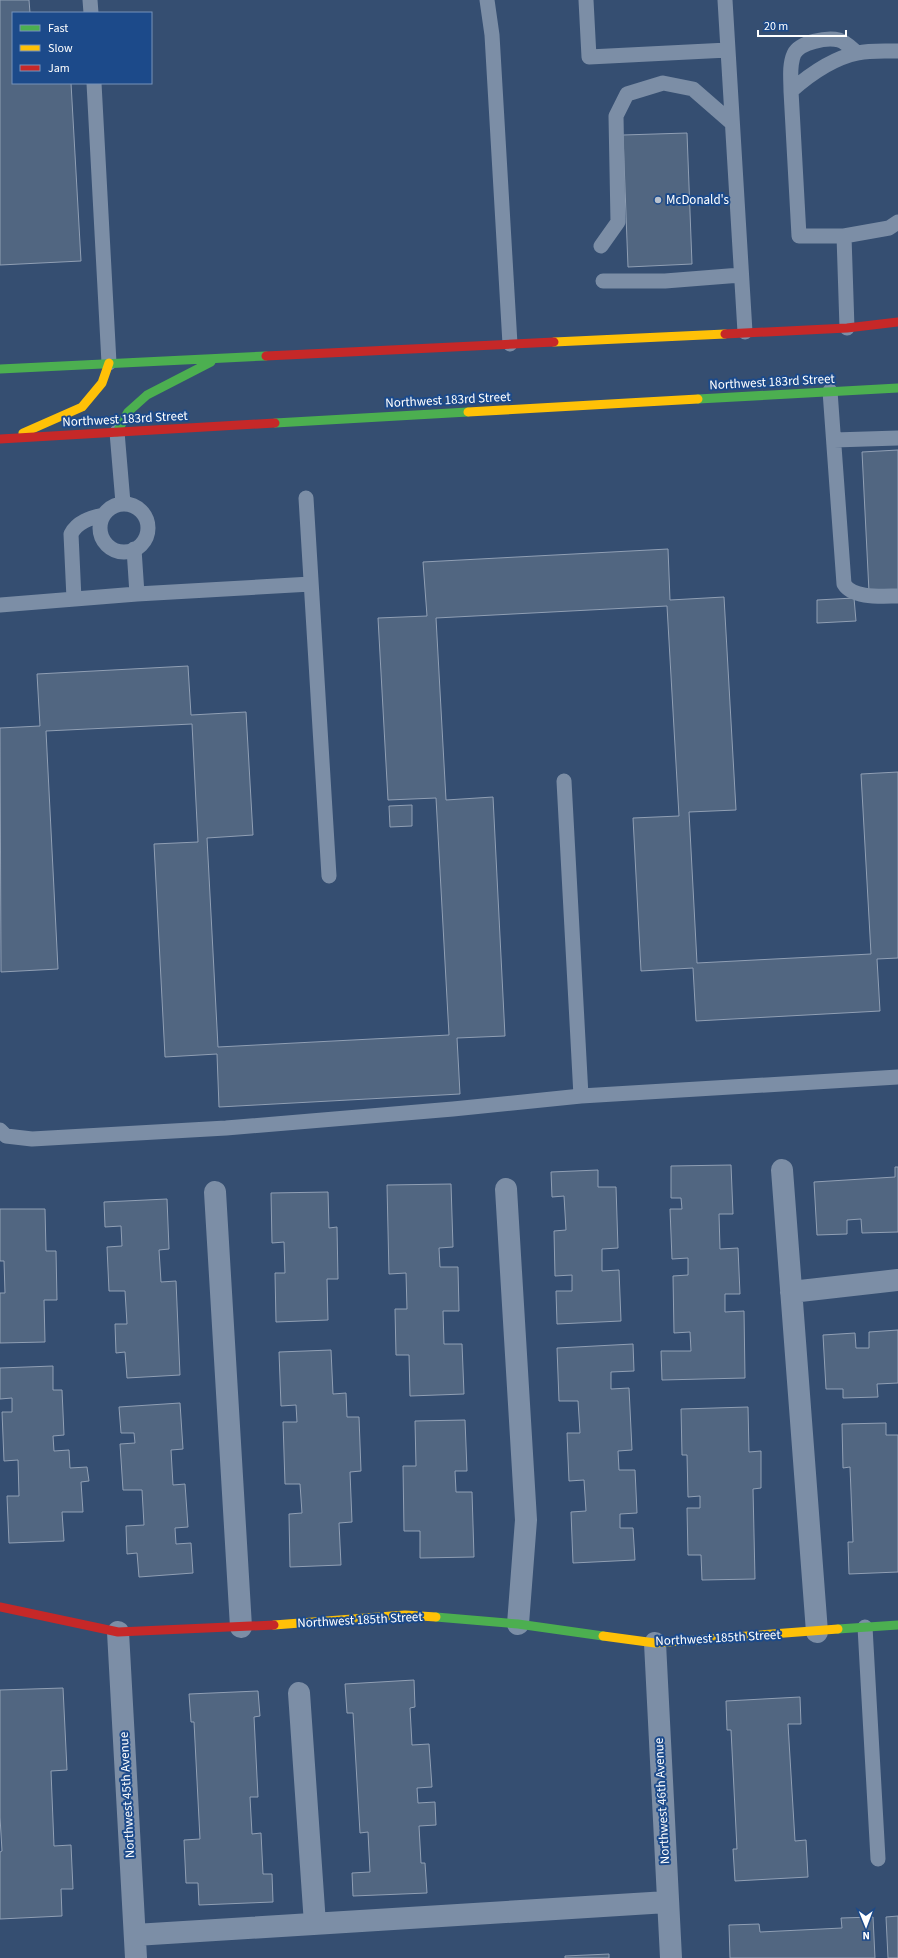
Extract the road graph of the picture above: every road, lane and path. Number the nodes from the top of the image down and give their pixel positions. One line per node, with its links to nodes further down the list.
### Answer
1 (90, 0): 5 (lane)
2 (487, 0): 20 (lane)
3 (586, 0): 6 (lane)
4 (725, 0): 6 (lane)
5 (91, 12)
6 (728, 50): 11 (lane)
7 (898, 51): 8 (lane)
8 (857, 53): 10 (lane); 10 (lane)
9 (94, 84): 22 (lane)
10 (791, 91): 13 (lane)
11 (732, 123): 14 (lane); 15 (lane)
12 (898, 222): 13 (lane)
13 (844, 236): 18 (lane)
14 (601, 246)
15 (741, 275): 16 (lane); 19 (lane)
16 (603, 281)
17 (898, 322): 18 (main road)
18 (847, 328): 19 (main road)
19 (745, 332): 20 (main road)
20 (510, 344): 21 (main road)
21 (217, 358): 22 (main road); 26 (main road)
22 (109, 363): 23 (main road); 29 (main road)
23 (0, 369)
24 (898, 388): 25 (main road, Northwest 183rd Street)
25 (830, 391): 26 (main road, Northwest 183rd Street); 30 (lane)
26 (117, 432): 29 (main road, Northwest 183rd Street); 32 (lane)
27 (898, 438): 30 (lane)
28 (0, 439): 29 (main road, Northwest 183rd Street)
29 (11, 439)
30 (834, 440): 37 (lane)
31 (306, 498): 35 (lane)
32 (123, 503): 33 (lane); 34 (lane)
33 (103, 516): 34 (lane); 38 (lane)
34 (134, 549): 36 (lane)
35 (311, 584): 36 (lane); 41 (lane)
36 (137, 594): 38 (lane)
37 (898, 596)
38 (74, 599): 39 (lane)
39 (0, 605)
40 (564, 781): 43 (lane)
41 (329, 876)
42 (898, 1076): 43 (lane)
43 (581, 1096): 44 (lane)
44 (0, 1130)
45 (782, 1170): 49 (street)
46 (506, 1189): 51 (street)
47 (215, 1192): 53 (street)
48 (898, 1280): 49 (street)
49 (791, 1292): 56 (street)
50 (0, 1607): 55 (main road, Northwest 185th Street)
51 (518, 1624): 53 (main road, Northwest 185th Street); 57 (main road, Northwest 185th Street)
52 (898, 1625): 54 (main road, Northwest 185th Street)
53 (241, 1627): 55 (main road, Northwest 185th Street)
54 (865, 1627): 56 (main road, Northwest 185th Street); 59 (lane)
55 (118, 1632): 62 (street, Northwest 45th Avenue)
56 (816, 1632): 57 (main road, Northwest 185th Street)
57 (655, 1643): 60 (street, Northwest 46th Avenue)
58 (299, 1693): 61 (street)
59 (878, 1859)
60 (667, 1902): 61 (street); 64 (street, Northwest 46th Avenue)
61 (315, 1924): 62 (street)
62 (135, 1935): 63 (street, Northwest 45th Avenue)
63 (136, 1958)
64 (671, 1958)

